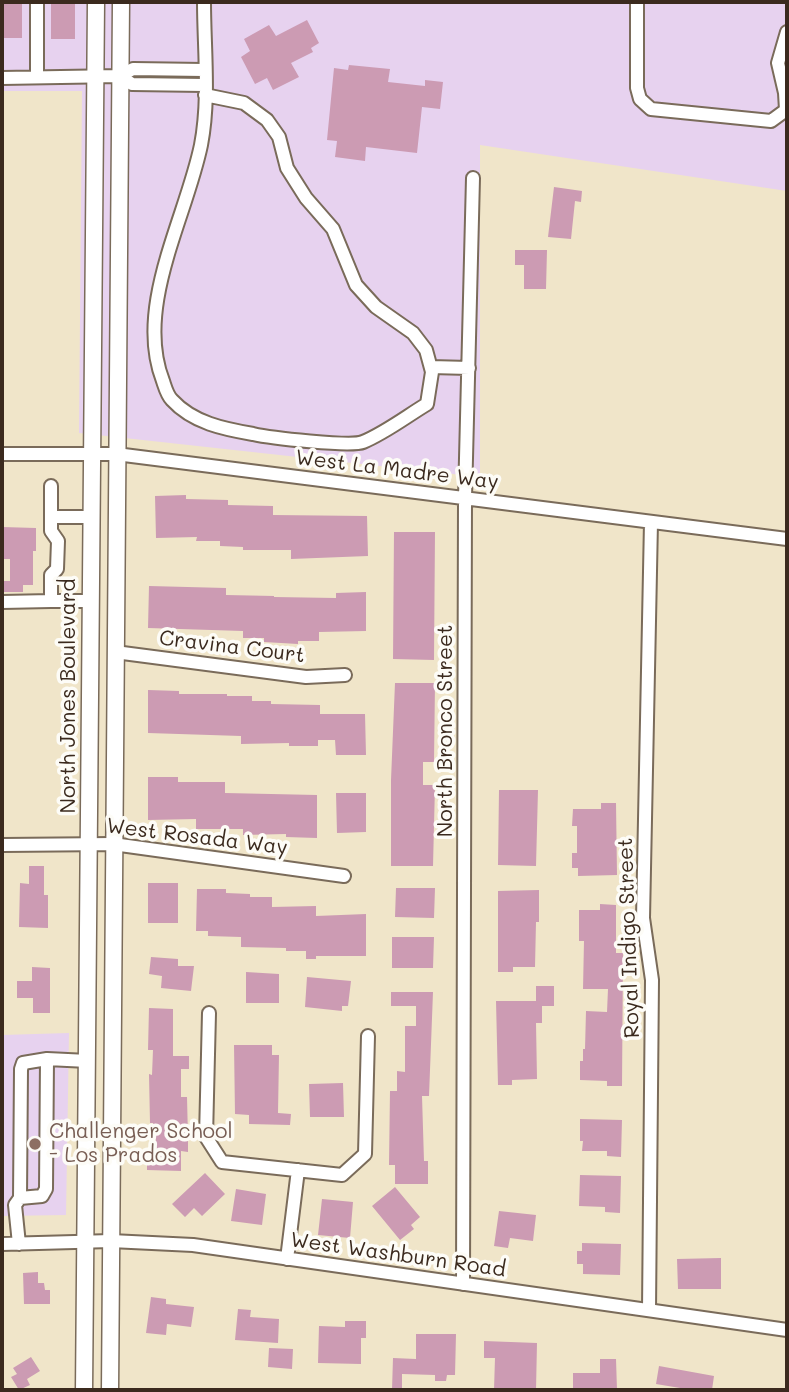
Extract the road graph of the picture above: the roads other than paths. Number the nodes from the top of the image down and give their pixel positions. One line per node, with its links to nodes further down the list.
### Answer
1 (37, 2): 9 (street)
2 (96, 2): 10 (main road, North Jones Boulevard)
3 (121, 2): 8 (main road)
4 (204, 2): 7 (street)
5 (637, 2): 6 (street)
6 (787, 32)
7 (204, 71): 8 (street); 12 (street)
8 (120, 76): 10 (street); 12 (street); 18 (main road)
9 (37, 77): 10 (street); 11 (street)
10 (95, 77): 16 (main road, North Jones Boulevard)
11 (2, 78)
12 (205, 90): 14 (street); 14 (street)
13 (473, 178): 15 (street, North Bronco Street)
14 (431, 367): 15 (street)
15 (469, 368): 20 (street, North Bronco Street)
16 (92, 453): 17 (street, West La Madre Way); 18 (street, West La Madre Way); 22 (main road, North Jones Boulevard)
17 (2, 454)
18 (116, 454): 20 (street, West La Madre Way); 28 (main road)
19 (51, 486): 21 (street)
20 (466, 498): 23 (street, West La Madre Way); 45 (street, North Bronco Street)
21 (51, 517): 22 (street); 25 (street)
22 (91, 517): 26 (main road, North Jones Boulevard)
23 (651, 522): 24 (street, West La Madre Way); 46 (street, Royal Indigo Street)
24 (787, 539)
25 (51, 601): 26 (street); 27 (street)
26 (90, 601): 30 (main road, North Jones Boulevard)
27 (2, 602)
28 (114, 652): 29 (street, Cravina Court); 31 (main road)
29 (345, 675)
30 (89, 844): 31 (street, West Rosada Way); 32 (street, West Rosada Way); 37 (main road, North Jones Boulevard)
31 (113, 844): 33 (street, West Rosada Way); 41 (main road)
32 (2, 845)
33 (345, 876)
34 (209, 1013): 38 (street)
35 (368, 1036): 38 (street)
36 (47, 1059): 37 (street); 39 (street); 39 (street)
37 (88, 1061): 40 (main road, North Jones Boulevard)
38 (298, 1171): 44 (street)
39 (20, 1198): 43 (street)
40 (87, 1241): 41 (street, West Washburn Road); 43 (street, West Washburn Road); 48 (main road, North Jones Boulevard)
41 (111, 1241): 44 (street, West Washburn Road); 49 (main road)
42 (2, 1244): 43 (street, West Washburn Road)
43 (19, 1244)
44 (287, 1259): 45 (street, West Washburn Road)
45 (463, 1284): 46 (street, West Washburn Road)
46 (649, 1310): 47 (street, West Washburn Road)
47 (787, 1330)
48 (84, 1390)
49 (110, 1390)

